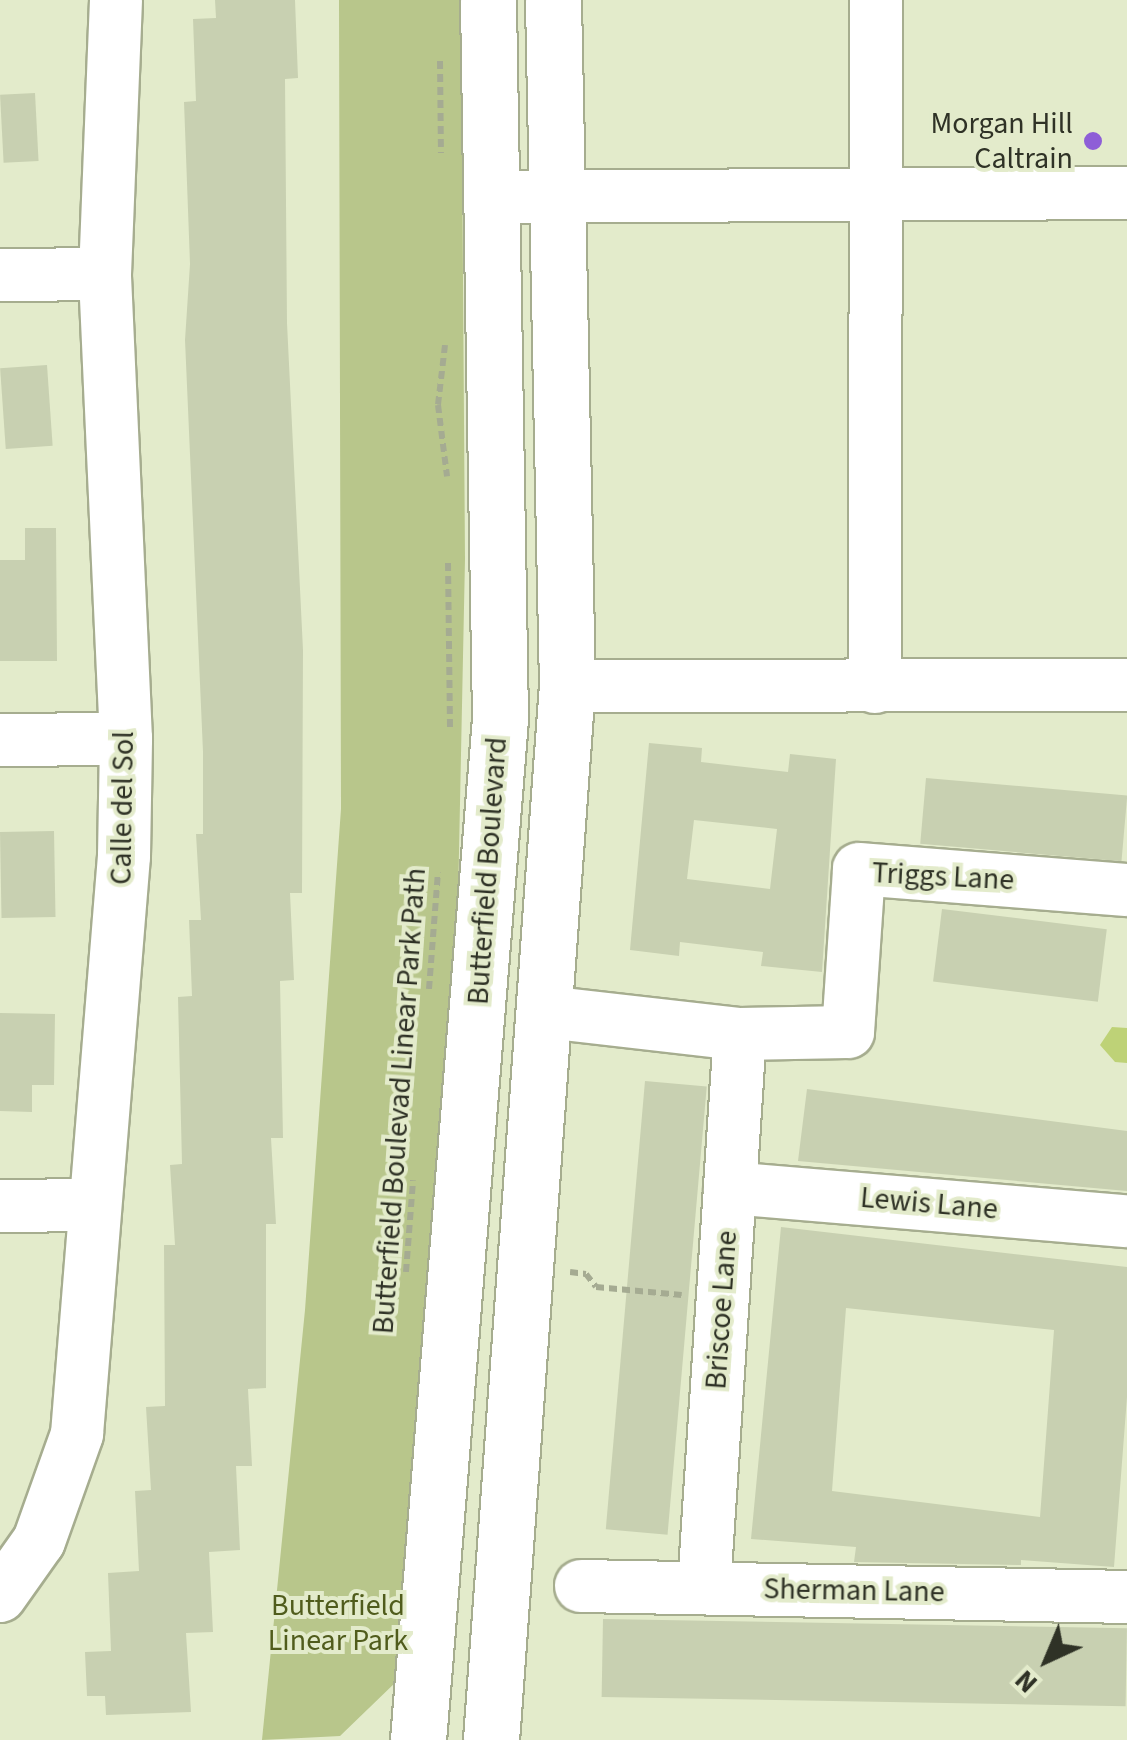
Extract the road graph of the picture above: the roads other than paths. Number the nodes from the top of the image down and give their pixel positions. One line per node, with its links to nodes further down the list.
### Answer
1 (116, 0): 10 (street, Calle del Sol)
2 (488, 0): 8 (main road, Butterfield Boulevard)
3 (552, 0): 7 (main road)
4 (876, 0): 5 (street)
5 (876, 193): 6 (street); 7 (street); 13 (street)
6 (1127, 193)
7 (556, 196): 8 (street); 12 (main road)
8 (491, 197): 27 (main road, Butterfield Boulevard)
9 (0, 274): 10 (street)
10 (105, 274): 14 (street, Calle del Sol)
11 (1127, 685): 13 (street)
12 (568, 686): 13 (street); 17 (main road)
13 (875, 687)
14 (126, 738): 15 (street); 20 (street, Calle del Sol)
15 (0, 740)
16 (1127, 890): 18 (street, Triggs Lane)
17 (546, 1012): 18 (street); 28 (main road)
18 (740, 1034): 19 (street, Briscoe Lane)
19 (730, 1188): 22 (street, Lewis Lane); 24 (street, Briscoe Lane)
20 (93, 1205): 21 (street); 25 (street, Calle del Sol)
21 (0, 1206)
22 (1127, 1221)
23 (581, 1586): 24 (street, Sherman Lane)
24 (704, 1587): 26 (street, Sherman Lane)
25 (0, 1596)
26 (1127, 1598)
27 (418, 1740)
28 (491, 1740)

